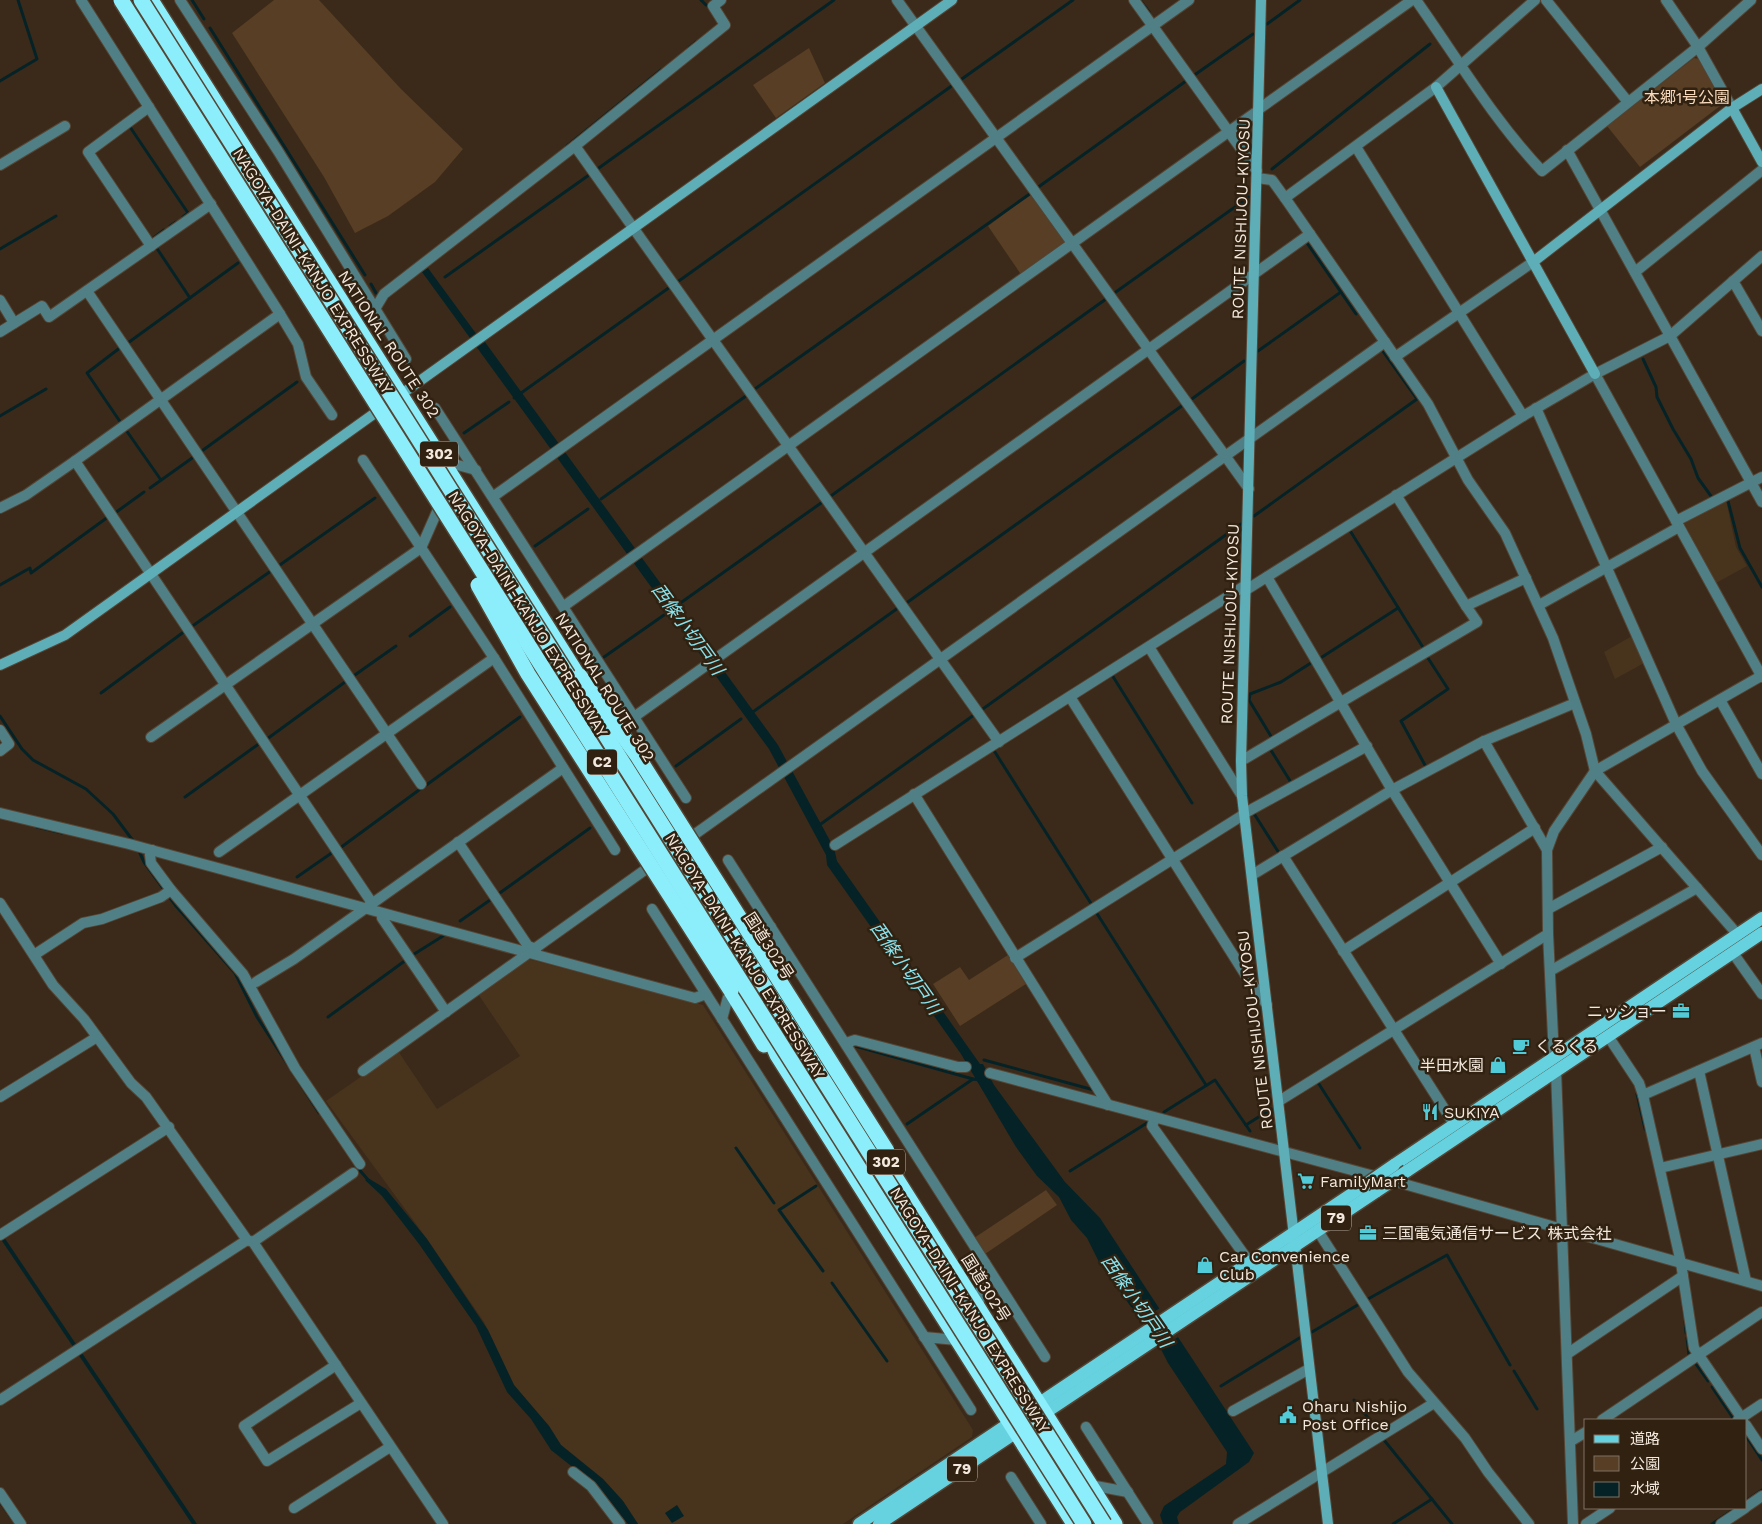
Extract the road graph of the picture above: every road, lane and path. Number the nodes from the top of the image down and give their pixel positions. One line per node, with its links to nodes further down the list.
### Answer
1 (121, 0): 70 (highway, NAGOYA-DAINI-KANJO EXPRESSWAY / C2, bridge)
2 (141, 0): 91 (highway, NAGOYA-DAINI-KANJO EXPRESSWAY / C2, bridge)
3 (151, 0): 64 (highway, NATIONAL ROUTE 302 / 302)
4 (180, 0): 51 (street)
5 (897, 0): 17 (street)
6 (952, 0): 17 (street)
7 (1134, 0): 18 (street)
8 (1189, 0): 18 (street)
9 (1261, 0): 26 (street, ROUTE NISHIJOU-KIYOSU)
10 (1414, 0): 20 (street); 26 (street)
11 (1535, 0): 20 (street)
12 (1546, 0): 23 (street)
13 (1666, 0): 19 (street)
14 (1751, 0): 19 (street)
15 (84, 2): 24 (street)
16 (714, 2): 30 (street)
17 (916, 26): 29 (street); 40 (street)
18 (1152, 26): 28 (street); 29 (street)
19 (1698, 47): 23 (street); 25 (street)
20 (1461, 65): 21 (street); 32 (street)
21 (1436, 88): 31 (street); 45 (street)
22 (1762, 89): 25 (street)
23 (1628, 102): 32 (street)
24 (149, 107): 38 (street); 43 (street)
25 (1732, 108): 33 (street); 39 (street)
26 (1259, 109): 28 (street); 36 (street, ROUTE NISHIJOU-KIYOSU)
27 (65, 126): 34 (street)
28 (1228, 132): 36 (street); 42 (street)
29 (996, 138): 42 (street); 58 (street)
30 (575, 146): 40 (street); 51 (street)
31 (1356, 147): 37 (street); 52 (street)
32 (1567, 150): 39 (street)
33 (1762, 162)
34 (0, 165)
35 (1762, 170): 46 (street)
36 (1257, 175): 37 (street); 47 (street, ROUTE NISHIJOU-KIYOSU)
37 (1285, 198): 41 (street)
38 (210, 204): 43 (street); 53 (street)
39 (1600, 210): 45 (street); 46 (street)
40 (632, 228): 58 (street); 64 (street)
41 (1310, 234): 47 (street); 59 (street)
42 (1072, 243): 60 (street); 72 (street)
43 (151, 246): 49 (street)
44 (1762, 256): 48 (street)
45 (1533, 262): 52 (street); 63 (street)
46 (1634, 272): 57 (street)
47 (1255, 274): 60 (street); 71 (street, ROUTE NISHIJOU-KIYOSU)
48 (1733, 281): 55 (street); 57 (street)
49 (87, 291): 54 (street); 65 (street)
50 (0, 300): 54 (street)
51 (375, 309): 62 (street)
52 (1460, 312): 61 (street); 69 (street)
53 (280, 314): 65 (street); 68 (street)
54 (14, 323): 56 (street)
55 (1762, 331)
56 (0, 332)
57 (1670, 336): 63 (street); 81 (street)
58 (712, 340): 72 (street); 84 (street)
59 (1385, 342): 61 (street); 71 (street)
60 (1148, 350): 73 (street); 90 (street)
61 (1396, 357): 74 (street)
62 (406, 359)
63 (1595, 374): 67 (street); 88 (street)
64 (401, 394): 77 (highway, NATIONAL ROUTE 302 / 302); 87 (street)
65 (161, 401): 76 (street); 87 (street)
66 (435, 408): 78 (street)
67 (1536, 408): 69 (street); 92 (street)
68 (332, 415)
69 (1523, 416): 74 (street)
70 (388, 424): 212 (highway, bridge); 261 (highway, NAGOYA-DAINI-KANJO EXPRESSWAY / C2, bridge)
71 (1250, 438): 73 (street); 82 (street, ROUTE NISHIJOU-KIYOSU)
72 (788, 446): 90 (street); 98 (street)
73 (1225, 456): 82 (street); 103 (street)
74 (1456, 457): 83 (street); 95 (street)
75 (363, 460): 89 (street)
76 (75, 461): 86 (street); 93 (street)
77 (443, 461): 78 (street); 79 (highway, NATIONAL ROUTE 302 / 302)
78 (476, 470): 84 (street)
79 (452, 476): 89 (street); 115 (highway, NATIONAL ROUTE 302 / 302)
80 (1762, 477): 81 (street)
81 (1751, 483): 85 (street); 88 (street)
82 (1249, 489): 96 (street, ROUTE NISHIJOU-KIYOSU)
83 (1396, 495): 94 (street); 99 (street)
84 (494, 496): 98 (street)
85 (1762, 502)
86 (0, 508)
87 (236, 511): 93 (street); 100 (street)
88 (1678, 524): 92 (street); 105 (street)
89 (421, 548): 100 (street); 102 (street)
90 (864, 553): 103 (street); 111 (street)
91 (492, 555): 208 (highway, bridge); 262 (highway, NAGOYA-DAINI-KANJO EXPRESSWAY / C2, bridge)
92 (1607, 568): 97 (street); 112 (street)
93 (149, 573): 104 (street); 106 (street)
94 (1267, 577): 96 (street); 109 (street)
95 (1526, 578): 97 (street); 99 (street)
96 (1246, 587): 101 (street); 122 (street, ROUTE NISHIJOU-KIYOSU)
97 (1539, 605): 110 (street)
98 (564, 606): 111 (street)
99 (1466, 606): 109 (street)
100 (312, 624): 106 (street); 114 (street)
101 (1149, 646): 107 (street); 130 (street)
102 (494, 658): 114 (street); 123 (street)
103 (939, 659): 119 (street); 136 (street)
104 (0, 665)
105 (1762, 677): 108 (street)
106 (225, 685): 117 (street); 129 (street)
107 (1070, 697): 119 (street); 146 (street)
108 (1720, 700): 112 (street); 125 (street)
109 (1340, 702): 120 (street); 122 (street)
110 (1575, 703): 118 (street); 124 (street)
111 (634, 717): 116 (street)
112 (1676, 724): 124 (street); 143 (street)
113 (0, 730): 121 (street)
114 (386, 734): 126 (street); 129 (street)
115 (615, 734): 116 (street); 136 (highway, NATIONAL ROUTE 302 / 302)
116 (645, 734): 131 (street)
117 (151, 737)
118 (1484, 741): 127 (street); 134 (street)
119 (999, 742): 128 (street)
120 (1367, 746): 127 (street); 133 (street)
121 (0, 751)
122 (1241, 761): 130 (street, ROUTE NISHIJOU-KIYOSU)
123 (563, 768): 135 (street); 140 (street)
124 (1595, 771): 138 (street); 141 (street)
125 (1762, 774)
126 (420, 784)
127 (1392, 790): 144 (street); 148 (street)
128 (914, 794): 137 (street); 168 (street)
129 (300, 795): 142 (street); 152 (street)
130 (1242, 796): 133 (street, ROUTE NISHIJOU-KIYOSU)
131 (686, 798)
132 (0, 813): 139 (street)
133 (1243, 815): 146 (street); 147 (street, ROUTE NISHIJOU-KIYOSU)
134 (1534, 828): 141 (street); 148 (street)
135 (458, 842): 152 (street); 164 (street)
136 (683, 844): 155 (highway, NATIONAL ROUTE 302 / 302); 164 (street)
137 (835, 845)
138 (1662, 847): 149 (street); 154 (street)
139 (147, 849): 150 (street); 152 (street)
140 (615, 850)
141 (1547, 850): 154 (street)
142 (219, 852)
143 (1762, 855)
144 (1284, 856): 147 (street); 165 (street)
145 (728, 860): 159 (street)
146 (1172, 860): 168 (street); 174 (street)
147 (1252, 875): 174 (street, ROUTE NISHIJOU-KIYOSU)
148 (1450, 882): 165 (street); 169 (street)
149 (1698, 888): 162 (street); 170 (street)
150 (168, 892): 167 (street); 199 (street)
151 (0, 904): 167 (street)
152 (368, 906): 156 (street); 171 (street)
153 (652, 909): 172 (street)
154 (1548, 909): 161 (street)
155 (725, 910): 158 (highway, 国道302号 / 302); 163 (highway, 国道302号 / 302)
156 (383, 914): 164 (street); 175 (street)
157 (1762, 918): 162 (main road, 79)
158 (735, 926): 159 (street); 208 (highway, 国道302号 / 302)
159 (771, 927): 180 (street)
160 (1762, 933): 166 (main road, 79)
161 (1548, 934): 169 (street); 170 (street)
162 (1738, 934): 182 (main road, 79)
163 (741, 947): 176 (street); 212 (highway, 国道302号 / 302)
164 (532, 951): 172 (street); 175 (street)
165 (1343, 951): 177 (street)
166 (1733, 952): 173 (street); 178 (main road, 79)
167 (34, 954): 179 (street)
168 (1015, 958): 192 (street)
169 (1501, 964): 177 (street)
170 (1550, 971): 182 (street)
171 (256, 982)
172 (706, 994): 176 (street)
173 (1762, 994)
174 (1267, 1005): 191 (street, ROUTE NISHIJOU-KIYOSU)
175 (446, 1012): 184 (street)
176 (722, 1019): 219 (street)
177 (1393, 1029): 191 (street); 194 (street)
178 (1608, 1036): 185 (main road, 79); 189 (street)
179 (97, 1037): 190 (street); 195 (street)
180 (846, 1043): 183 (street); 210 (street)
181 (1758, 1045): 186 (street); 188 (street)
182 (1554, 1057): 194 (main road, 79)
183 (966, 1067)
184 (363, 1071)
185 (1556, 1071): 202 (street); 203 (main road, 79, bridge)
186 (1699, 1071): 189 (street); 198 (street)
187 (990, 1073): 192 (street)
188 (1762, 1082)
189 (1644, 1095): 200 (street)
190 (0, 1097)
191 (1279, 1101): 197 (street, ROUTE NISHIJOU-KIYOSU)
192 (1108, 1105): 193 (street)
193 (1155, 1118): 197 (street); 209 (street)
194 (1454, 1124): 204 (main road, 79, bridge)
195 (169, 1127): 205 (street); 206 (street)
196 (1762, 1144): 198 (street)
197 (1284, 1152): 202 (street); 204 (street, ROUTE NISHIJOU-KIYOSU)
198 (1718, 1154): 200 (street); 214 (street)
199 (360, 1164)
200 (1660, 1168): 211 (street)
201 (353, 1173): 206 (street)
202 (1563, 1229): 211 (street); 221 (street)
203 (1318, 1231): 207 (main road, 79); 228 (street)
204 (1294, 1233): 207 (street, ROUTE NISHIJOU-KIYOSU); 209 (main road, 79)
205 (2, 1234)
206 (250, 1241): 224 (street); 226 (street)
207 (1294, 1246): 218 (main road, 79); 225 (street, ROUTE NISHIJOU-KIYOSU)
208 (943, 1252): 216 (highway, 国道302号 / 302)
209 (1250, 1262): 218 (main road, 79)
210 (985, 1263): 216 (street); 223 (street)
211 (1681, 1263): 213 (street); 214 (street)
212 (914, 1272): 220 (highway, 国道302号 / 302)
213 (1683, 1276): 221 (street); 222 (street)
214 (1746, 1281): 215 (street)
215 (1762, 1286)
216 (978, 1308): 230 (highway, 国道302号 / 302)
217 (1762, 1312): 222 (street)
218 (1170, 1323): 230 (main road, 79)
219 (924, 1337): 220 (street); 231 (street)
220 (957, 1340): 237 (highway, 国道302号 / 302)
221 (1568, 1354): 240 (street)
222 (1698, 1356): 233 (street); 234 (street)
223 (1045, 1357)
224 (336, 1366): 227 (street); 227 (street)
225 (1309, 1369): 232 (street); 244 (street, ROUTE NISHIJOU-KIYOSU)
226 (0, 1400)
227 (360, 1403): 241 (street)
228 (1434, 1403): 244 (street); 267 (street)
229 (1762, 1404): 235 (street)
230 (1042, 1409): 237 (main road, 79); 246 (highway, 国道302号 / 302)
231 (970, 1410)
232 (1233, 1411)
233 (1604, 1419)
234 (1741, 1419)
235 (1744, 1419)
236 (1086, 1427): 247 (street)
237 (1013, 1428): 257 (main road, 79); 258 (main road, 79); 260 (highway, 国道302号 / 302)
238 (1747, 1428): 242 (street)
239 (1584, 1433): 240 (street)
240 (1571, 1441): 268 (street)
241 (390, 1447): 251 (street); 255 (street)
242 (1762, 1448)
243 (573, 1472): 256 (street)
244 (1322, 1474): 265 (street); 266 (street, ROUTE NISHIJOU-KIYOSU)
245 (1011, 1477): 259 (street)
246 (1090, 1485): 247 (street); 263 (highway, 国道302号)
247 (1128, 1492): 264 (street)
248 (0, 1493): 254 (street)
249 (1762, 1496): 250 (street)
250 (1747, 1506)
251 (294, 1508)
252 (1608, 1509): 269 (street)
253 (1742, 1509): 270 (street)
254 (21, 1524)
255 (443, 1524)
256 (620, 1524)
257 (859, 1524)
258 (879, 1524)
259 (1041, 1524)
260 (1074, 1524)
261 (1084, 1524)
262 (1104, 1524)
263 (1117, 1524)
264 (1148, 1524)
265 (1238, 1524)
266 (1328, 1524)
267 (1529, 1524)
268 (1572, 1524)
269 (1586, 1524)
270 (1721, 1524)

